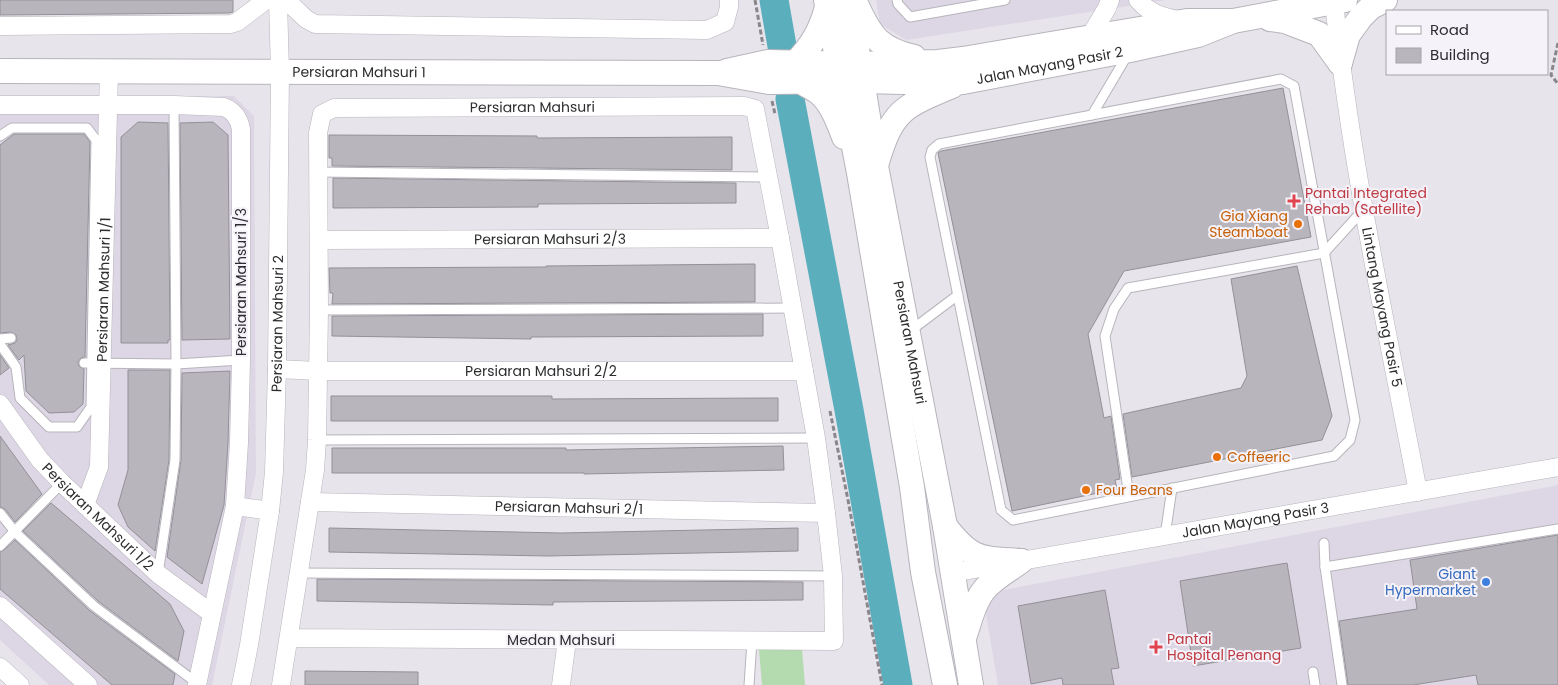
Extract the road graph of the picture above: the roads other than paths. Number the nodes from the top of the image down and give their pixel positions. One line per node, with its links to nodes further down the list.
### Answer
1 (266, 0): 15 (street)
2 (278, 0): 22 (street, Persiaran Mahsuri 2)
3 (286, 0): 4 (street)
4 (729, 0)
5 (854, 0): 18 (street)
6 (897, 0): 7 (lane)
7 (1005, 0)
8 (1110, 0): 16 (street)
9 (1138, 0): 14 (street)
10 (1385, 0): 19 (street)
11 (1338, 1): 13 (street, Jalan Mayang Pasir 2); 19 (street, Lintang Mayang Pasir 5)
12 (834, 2): 23 (street); 24 (street, Persiaran Mahsuri)
13 (1241, 19): 14 (street, Jalan Mayang Pasir 2); 17 (street, Jalan Mayang Pasir 2); 19 (street)
14 (1187, 21): 16 (street, Jalan Mayang Pasir 2)
15 (0, 26)
16 (1089, 38): 18 (street, Jalan Mayang Pasir 2)
17 (1130, 50): 25 (street, Jalan Mayang Pasir 2); 29 (lane)
18 (938, 62): 24 (street, Jalan Mayang Pasir 2)
19 (1340, 63): 34 (street, Lintang Mayang Pasir 5)
20 (0, 71): 21 (street, Persiaran Mahsuri 1)
21 (108, 71): 22 (street, Persiaran Mahsuri 1); 28 (street, Persiaran Mahsuri 1/1)
22 (280, 72): 23 (street, Persiaran Mahsuri 1); 48 (street, Persiaran Mahsuri 2)
23 (798, 72): 24 (street, Persiaran Mahsuri 1); 31 (street)
24 (851, 72): 25 (street, Jalan Mayang Pasir 2); 31 (street, Persiaran Mahsuri)
25 (963, 82): 31 (street)
26 (0, 105): 28 (street, Persiaran Mahsuri 1/3)
27 (174, 105): 28 (street, Persiaran Mahsuri 1/3); 45 (street, Persiaran Mahsuri 1/3); 47 (lane)
28 (108, 106): 46 (street, Persiaran Mahsuri 1/1)
29 (1092, 115): 37 (lane); 38 (lane)
30 (0, 136): 46 (lane)
31 (868, 170): 41 (street, Persiaran Mahsuri); 65 (street, Persiaran Mahsuri)
32 (318, 172): 33 (lane); 33 (street, Persiaran Mahsuri); 36 (street)
33 (768, 177): 35 (street)
34 (1364, 209): 37 (lane); 57 (street, Lintang Mayang Pasir 5)
35 (780, 238): 36 (street, Persiaran Mahsuri 2/3); 39 (street)
36 (319, 240): 40 (street)
37 (1324, 253): 56 (lane); 58 (lane)
38 (958, 295): 41 (lane); 58 (lane)
39 (793, 308): 40 (lane); 50 (street)
40 (319, 310): 49 (street)
41 (908, 332): 66 (street, Persiaran Mahsuri)
42 (11, 338): 43 (lane)
43 (0, 339)
44 (0, 344): 46 (lane)
45 (241, 360): 47 (lane); 61 (street, Persiaran Mahsuri 1/3)
46 (92, 362): 47 (lane); 60 (street, Persiaran Mahsuri 1/1)
47 (176, 364): 76 (lane)
48 (277, 369): 49 (street, Persiaran Mahsuri 2/2); 62 (street, Persiaran Mahsuri 2)
49 (318, 371): 50 (street, Persiaran Mahsuri 2/2); 53 (street)
50 (804, 371): 52 (street)
51 (0, 404): 55 (street, Persiaran Mahsuri 1/2)
52 (816, 438): 53 (lane); 64 (street)
53 (317, 440): 59 (street)
54 (1558, 467): 57 (street, Jalan Mayang Pasir 3)
55 (62, 483): 60 (street, Persiaran Mahsuri 1/2); 68 (lane)
56 (1172, 488): 58 (lane); 69 (lane)
57 (1418, 492): 69 (street, Jalan Mayang Pasir 3)
58 (1129, 496)
59 (310, 502): 64 (street, Persiaran Mahsuri 2/1); 74 (street)
60 (85, 505): 76 (street, Persiaran Mahsuri 1/2)
61 (235, 506): 62 (street); 79 (street, Persiaran Mahsuri 1/3)
62 (270, 511): 84 (street, Persiaran Mahsuri 2)
63 (0, 513): 68 (lane)
64 (826, 513): 77 (street)
65 (916, 513): 75 (street); 88 (street, Persiaran Mahsuri)
66 (945, 526): 72 (street); 75 (street, Persiaran Mahsuri)
67 (1558, 529): 73 (lane)
68 (15, 532): 71 (lane); 87 (lane)
69 (1166, 536): 72 (street, Jalan Mayang Pasir 3)
70 (1324, 543): 73 (lane)
71 (0, 546)
72 (1021, 561): 75 (street, Jalan Mayang Pasir 3); 83 (street)
73 (1325, 567): 99 (lane)
74 (299, 573): 77 (lane); 80 (street)
75 (952, 573): 83 (street, Persiaran Mahsuri); 88 (street)
76 (158, 574): 79 (street, Persiaran Mahsuri 1/2)
77 (833, 576): 82 (street, Medan Mahsuri)
78 (0, 606): 90 (street)
79 (211, 613): 87 (street, Persiaran Mahsuri 1/3)
80 (289, 638): 81 (street, Medan Mahsuri); 94 (street)
81 (567, 640): 82 (street, Medan Mahsuri); 95 (street)
82 (752, 641): 96 (lane)
83 (963, 642): 97 (street, Persiaran Mahsuri)
84 (249, 646): 91 (street); 92 (street); 93 (street)
85 (0, 667): 89 (street)
86 (1313, 672): 98 (lane)
87 (197, 684)
88 (945, 684)
89 (20, 685)
90 (88, 685)
91 (232, 685)
92 (241, 685)
93 (250, 685)
94 (282, 685)
95 (561, 685)
96 (749, 685)
97 (971, 685)
98 (1315, 685)
99 (1342, 685)

